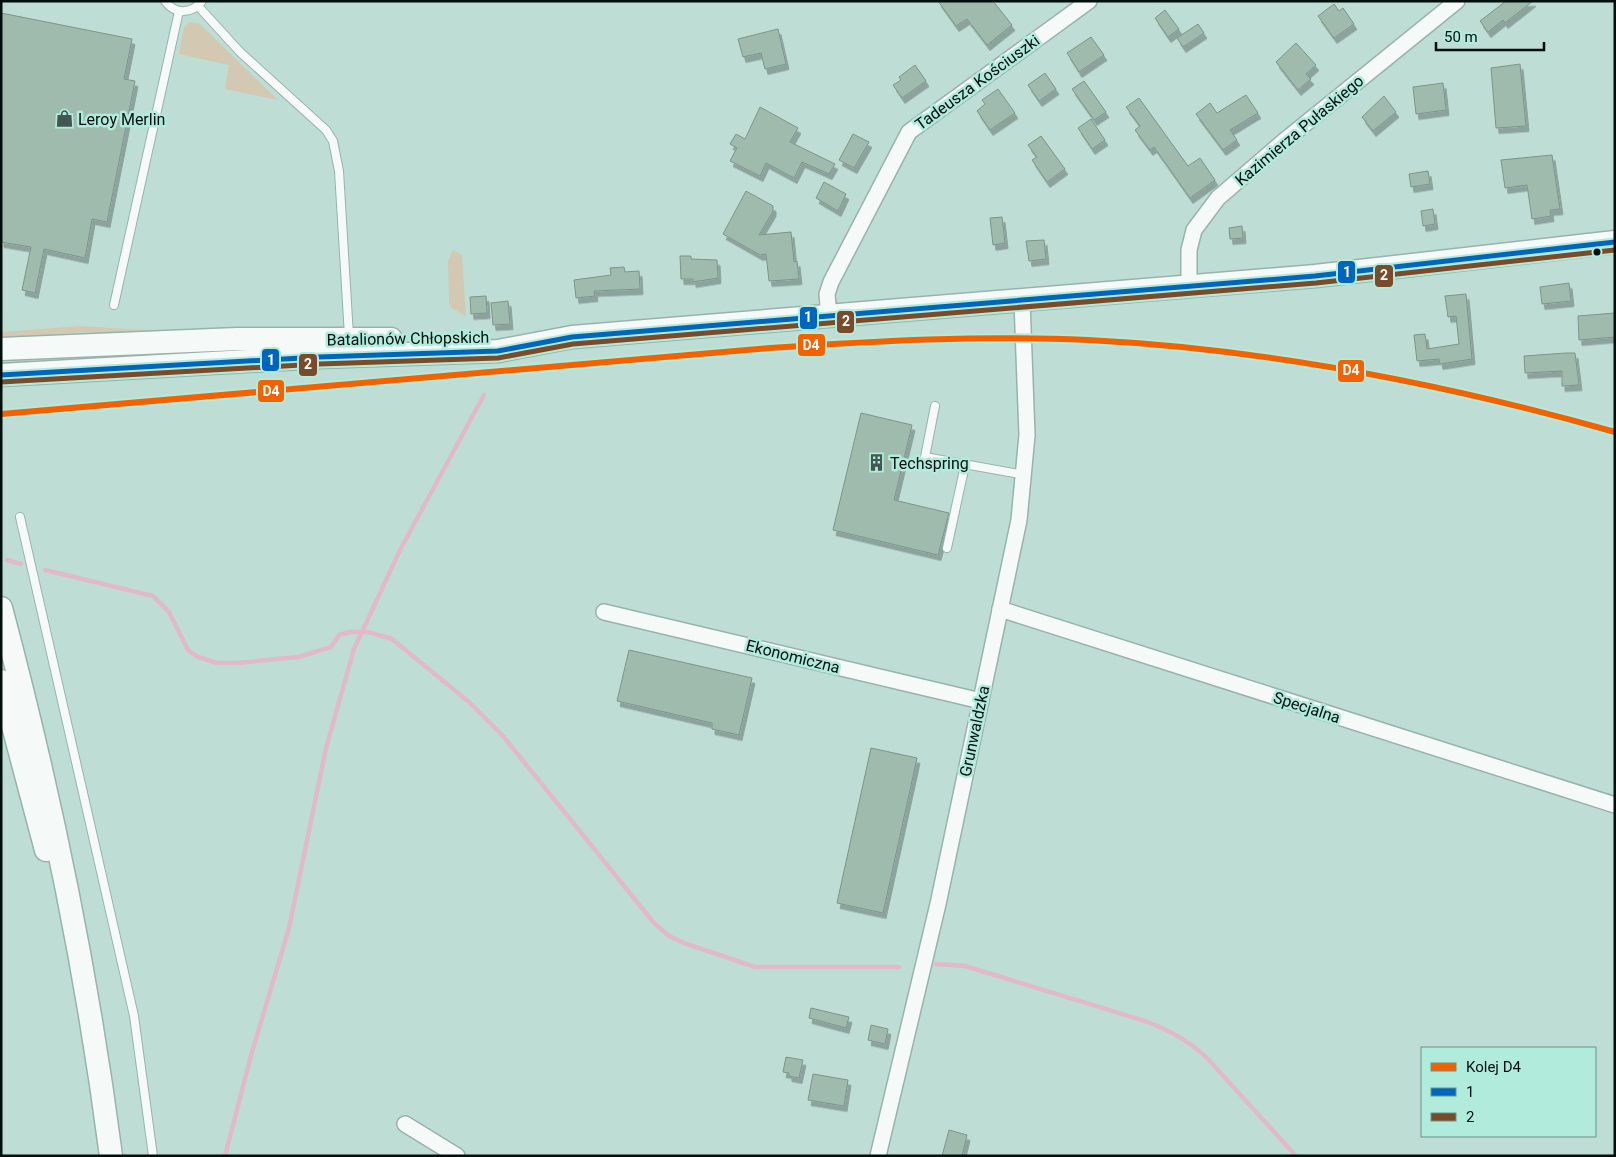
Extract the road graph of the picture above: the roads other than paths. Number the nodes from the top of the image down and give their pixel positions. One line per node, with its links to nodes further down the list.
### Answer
1 (165, 1): 5 (lane)
2 (1090, 1): 10 (street, Tadeusza Kościuszki)
3 (1457, 1): 7 (street, Kazimierza Pułaskiego)
4 (200, 4): 5 (lane); 11 (lane)
5 (179, 11): 9 (lane)
6 (1615, 242): 7 (main road, Batalionów Chłopskich)
7 (1189, 287): 8 (main road, Batalionów Chłopskich)
8 (1022, 301): 10 (main road, Batalionów Chłopskich); 16 (street, Grunwaldzka)
9 (114, 305)
10 (829, 317): 11 (main road, Batalionów Chłopskich)
11 (350, 347): 12 (main road, Batalionów Chłopskich); 13 (main road, Batalionów Chłopskich)
12 (1, 349)
13 (1, 375)
14 (935, 406): 15 (lane)
15 (965, 465): 16 (lane); 18 (lane)
16 (1025, 475): 20 (street, Grunwaldzka)
17 (20, 517): 28 (lane)
18 (947, 548)
19 (1, 608): 25 (main road)
20 (1000, 609): 23 (street, Grunwaldzka); 24 (street, Specjalna)
21 (604, 612): 23 (street, Ekonomiczna)
22 (1, 681): 25 (main road)
23 (981, 702): 30 (street, Grunwaldzka)
24 (1615, 804)
25 (79, 959): 27 (main road)
26 (405, 1124): 29 (street)
27 (111, 1156)
28 (153, 1156)
29 (456, 1156)
30 (878, 1156)

